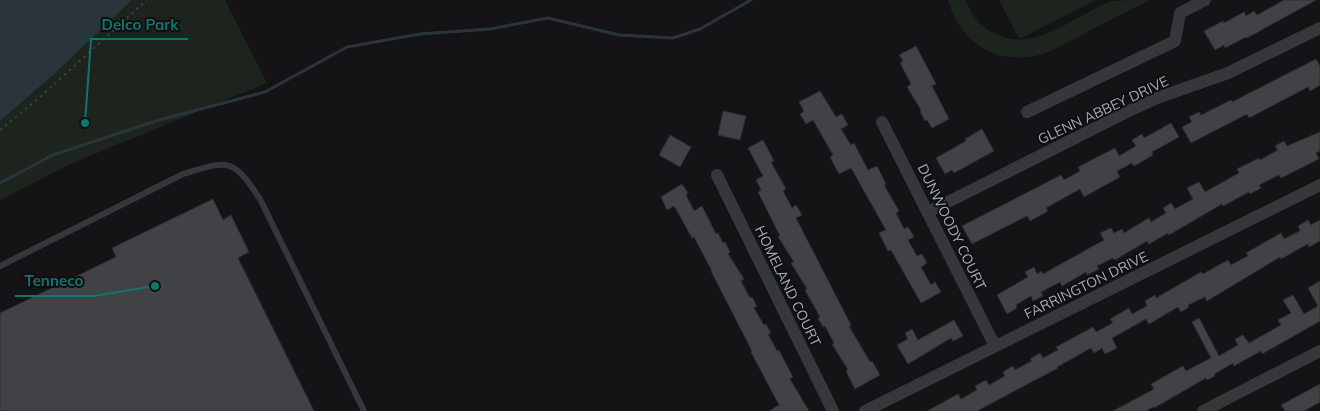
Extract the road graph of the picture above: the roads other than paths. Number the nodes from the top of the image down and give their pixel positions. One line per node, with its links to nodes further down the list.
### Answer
1 (1205, 0): 3 (street)
2 (1320, 28): 7 (street, GLENN ABBEY DRIVE)
3 (1027, 112)
4 (882, 122): 7 (street, DUNWOODY COURT)
5 (717, 175): 12 (street, HOMELAND COURT)
6 (1320, 185): 9 (street, FARRINGTON DRIVE)
7 (928, 212): 9 (street, DUNWOODY COURT)
8 (0, 266): 11 (lane)
9 (995, 346): 13 (street, FARRINGTON DRIVE)
10 (1320, 351): 14 (street)
11 (364, 411)
12 (833, 411)
13 (865, 411)
14 (1203, 411)

